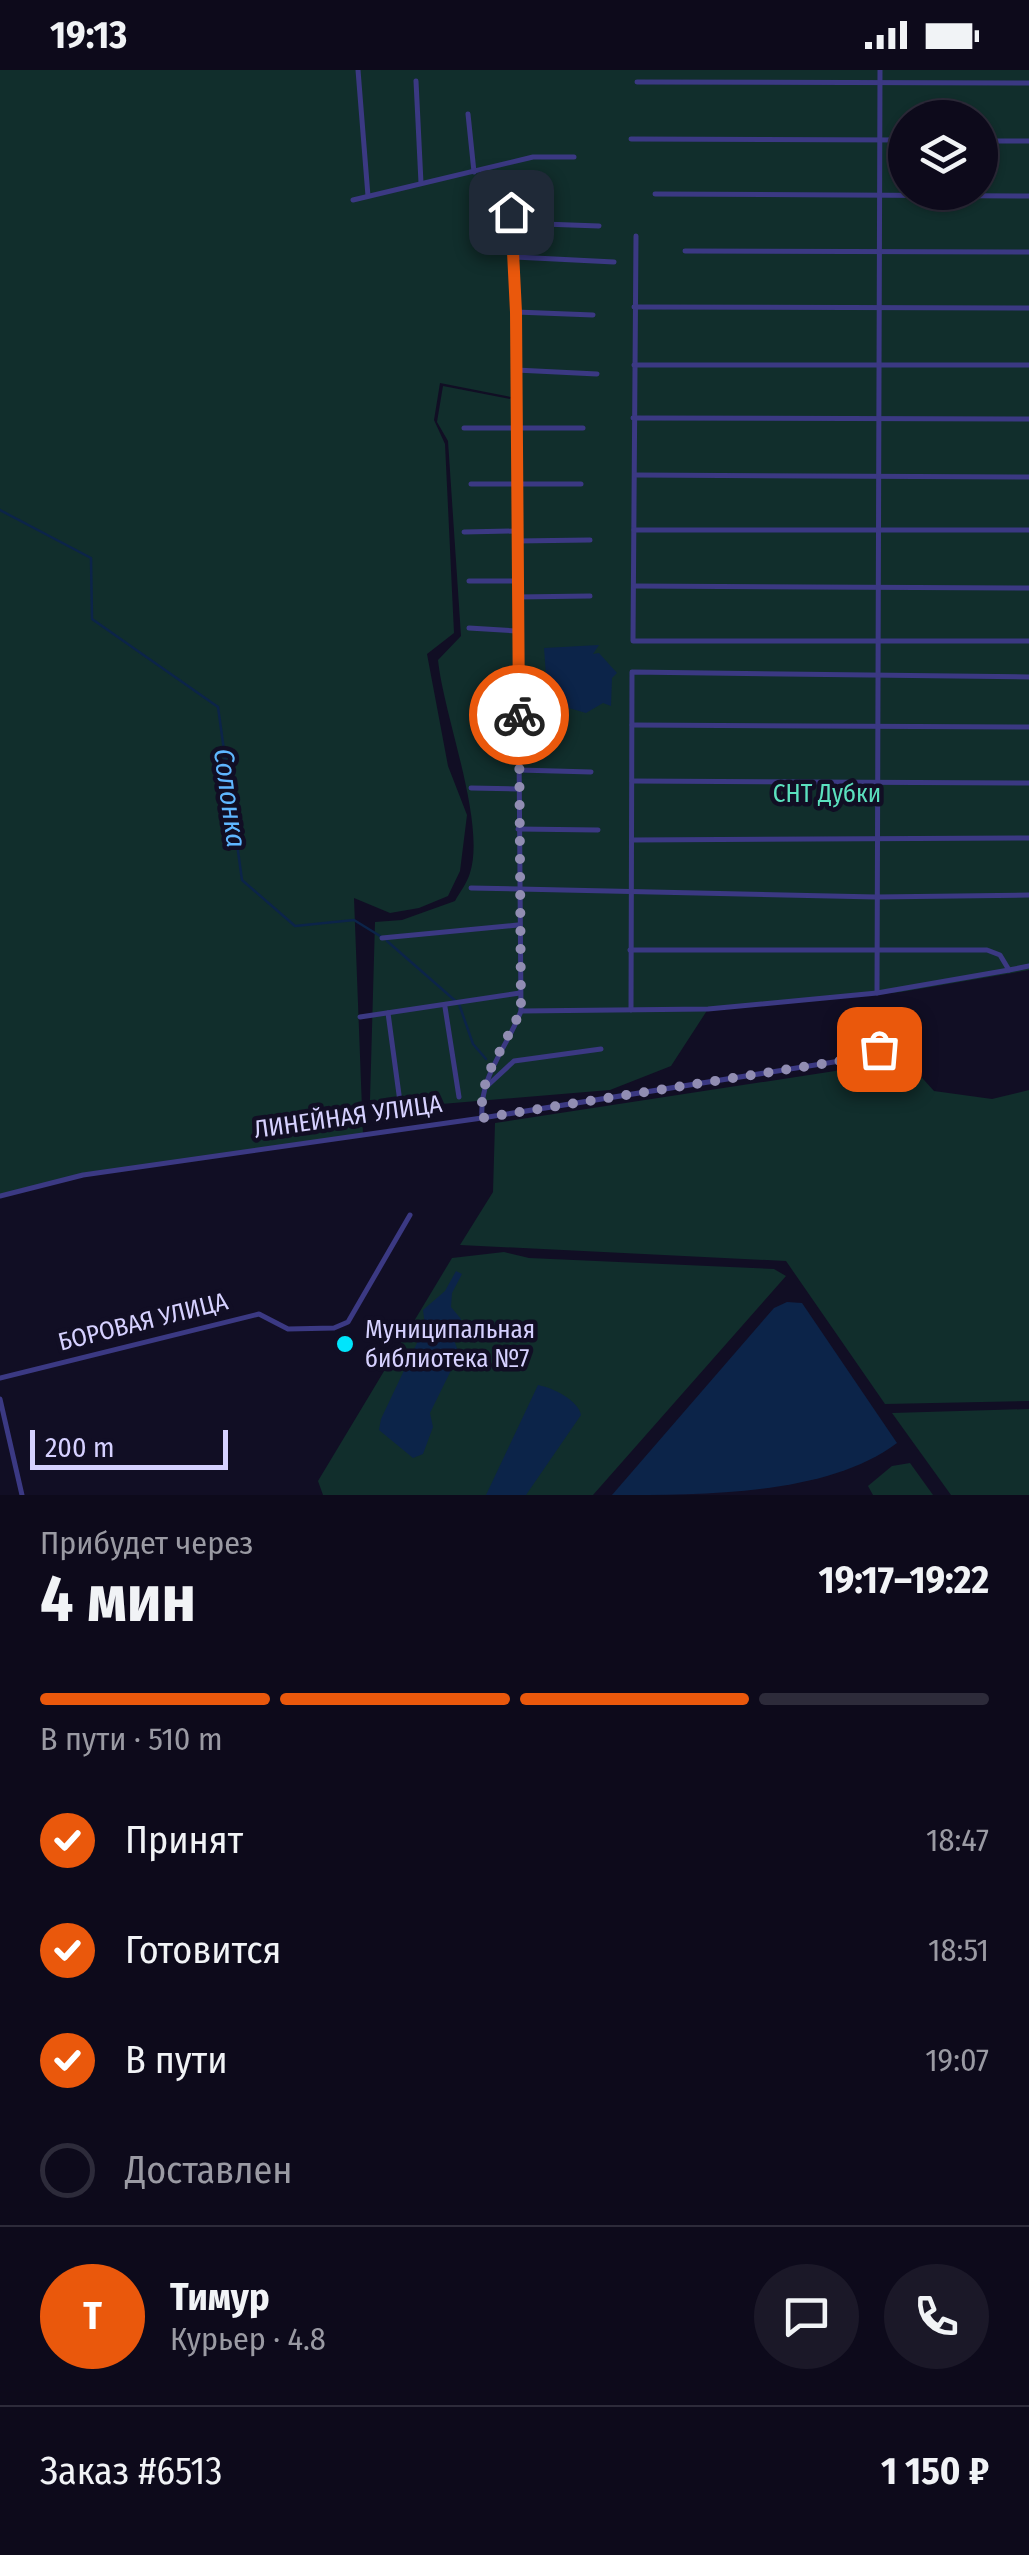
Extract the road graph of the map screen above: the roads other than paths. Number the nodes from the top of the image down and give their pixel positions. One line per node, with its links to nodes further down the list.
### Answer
1 (358, 70): 19 (street)
2 (880, 70): 5 (street)
3 (416, 81): 16 (street)
4 (636, 82): 5 (street)
5 (880, 83): 6 (street); 9 (street)
6 (1029, 83)
7 (468, 114): 15 (street)
8 (630, 140): 9 (street)
9 (880, 140): 10 (street); 18 (street)
10 (888, 140)
11 (998, 141): 12 (street)
12 (1029, 141)
13 (574, 158): 14 (street)
14 (482, 171): 15 (street); 22 (street)
15 (474, 172): 16 (street)
16 (421, 184): 19 (street)
17 (655, 194): 18 (street)
18 (880, 195): 20 (street); 26 (street)
19 (368, 196): 21 (street)
20 (1029, 196)
21 (353, 200)
22 (514, 222): 23 (street); 28 (street)
23 (598, 226)
24 (636, 236): 30 (street)
25 (685, 251): 26 (street)
26 (880, 252): 27 (street); 31 (street)
27 (1029, 252)
28 (515, 257): 29 (street); 33 (street)
29 (614, 262)
30 (634, 308): 31 (street); 35 (street)
31 (880, 308): 32 (street); 36 (street)
32 (1029, 308)
33 (516, 312): 34 (street); 38 (street)
34 (593, 314)
35 (634, 365): 36 (street); 40 (street)
36 (879, 365): 37 (street); 42 (street)
37 (1029, 365)
38 (516, 370): 39 (street); 43 (street)
39 (596, 374)
40 (633, 418): 42 (street); 52 (street)
41 (1029, 418): 42 (street)
42 (879, 420): 47 (street)
43 (516, 427): 44 (street); 45 (street); 51 (street)
44 (464, 428)
45 (583, 428)
46 (635, 476): 47 (street)
47 (878, 477): 48 (street); 53 (street)
48 (1029, 478)
49 (472, 484): 51 (street)
50 (581, 484): 51 (street)
51 (516, 485): 55 (street)
52 (634, 530): 53 (street); 61 (street)
53 (879, 530): 54 (street); 62 (street)
54 (1029, 530)
55 (516, 531): 56 (street); 58 (street)
56 (464, 532)
57 (590, 540): 58 (street)
58 (516, 541): 60 (street)
59 (469, 580): 60 (street)
60 (517, 581): 65 (street)
61 (634, 586): 62 (street); 69 (street)
62 (879, 588): 63 (street); 69 (street)
63 (1029, 588)
64 (590, 596): 65 (street)
65 (517, 597): 67 (street)
66 (470, 628): 67 (street)
67 (518, 631): 75 (street)
68 (1029, 640): 69 (street)
69 (878, 642): 70 (street)
70 (878, 675): 71 (street); 72 (street); 73 (street)
71 (1029, 677)
72 (632, 725): 73 (street); 77 (street)
73 (878, 726): 74 (street); 78 (street)
74 (1029, 727)
75 (519, 770): 76 (street); 81 (street)
76 (591, 772)
77 (632, 781): 78 (street); 86 (street)
78 (878, 782): 79 (street); 85 (street)
79 (1029, 783)
80 (471, 788): 81 (street)
81 (518, 788): 82 (street)
82 (518, 829): 83 (street); 88 (street)
83 (598, 830)
84 (1029, 838): 85 (street)
85 (877, 839): 86 (street); 91 (street)
86 (632, 840): 89 (street)
87 (471, 888): 88 (street)
88 (518, 890): 89 (street); 92 (street)
89 (630, 893): 91 (street); 94 (street)
90 (1029, 895): 91 (street)
91 (876, 897): 95 (street)
92 (518, 925): 93 (street); 99 (street)
93 (382, 938)
94 (630, 950): 95 (street); 101 (street)
95 (877, 950): 97 (street); 98 (street)
96 (1029, 966): 97 (street)
97 (1008, 970): 98 (street)
98 (877, 993): 101 (street)
99 (520, 994): 100 (street); 102 (street)
100 (445, 1007): 103 (street); 108 (street)
101 (630, 1010): 102 (street)
102 (521, 1011): 107 (street)
103 (388, 1013): 104 (street); 109 (street)
104 (360, 1017)
105 (600, 1049): 107 (street)
106 (879, 1049): 110 (street, ЛИНЕЙНАЯ УЛИЦА)
107 (484, 1089): 110 (street)
108 (460, 1098)
109 (400, 1102)
110 (482, 1118): 111 (street, ЛИНЕЙНАЯ УЛИЦА)
111 (0, 1196)
112 (410, 1215): 113 (street, БОРОВАЯ УЛИЦА)
113 (0, 1378)
114 (0, 1398): 115 (street)
115 (22, 1495)

